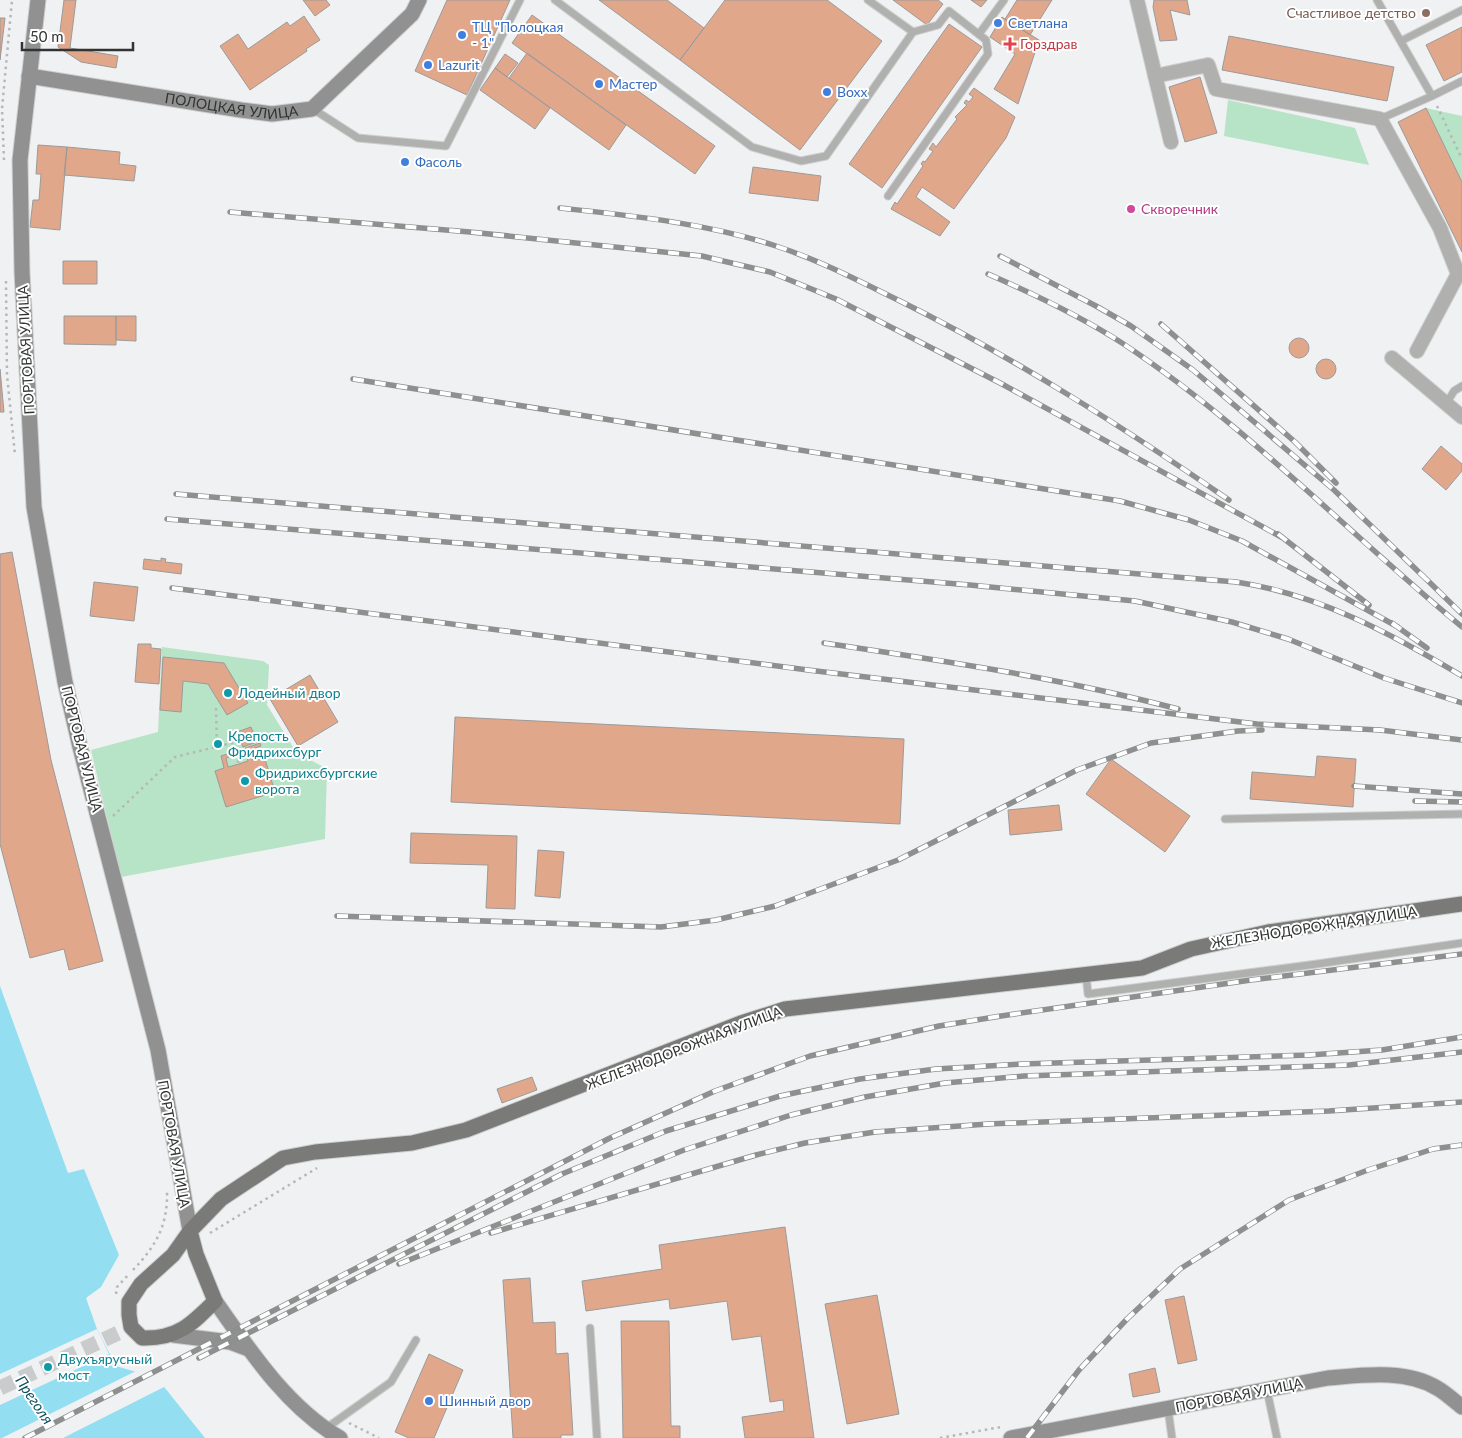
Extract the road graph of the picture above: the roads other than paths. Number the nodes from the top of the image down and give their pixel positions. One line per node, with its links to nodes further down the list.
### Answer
1 (38, 0): 13 (main road, ПОРТОВАЯ УЛИЦА)
2 (418, 0): 17 (main road, ПОЛОЦКАЯ УЛИЦА)
3 (520, 0): 17 (lane)
4 (555, 0): 10 (lane)
5 (868, 0): 10 (lane)
6 (1004, 0): 11 (lane)
7 (1138, 0): 14 (street)
8 (1377, 0): 12 (lane)
9 (1462, 10): 12 (lane)
10 (913, 32): 11 (lane)
11 (978, 34): 20 (lane)
12 (1401, 40): 16 (lane)
13 (29, 76): 17 (main road, ПОЛОЦКАЯ УЛИЦА); 32 (main road, ПОРТОВАЯ УЛИЦА)
14 (1155, 76): 18 (street); 19 (street)
15 (1462, 81): 16 (lane)
16 (1432, 96): 18 (lane)
17 (312, 109)
18 (1380, 119): 21 (street)
19 (1171, 142)
20 (888, 196)
21 (1460, 278): 22 (street)
22 (1417, 351)
23 (1392, 358): 25 (street)
24 (1462, 386): 25 (lane)
25 (1446, 404): 26 (street)
26 (1462, 417)
27 (1462, 814): 28 (lane)
28 (1225, 819)
29 (1462, 904): 31 (main road, ЖЕЛЕЗНОДОРОЖНАЯ УЛИЦА)
30 (1462, 943): 31 (lane)
31 (1086, 975): 32 (main road, ЖЕЛЕЗНОДОРОЖНАЯ УЛИЦА)
32 (190, 1231): 33 (main road, ПОРТОВАЯ УЛИЦА); 35 (main road, ЖЕЛЕЗНОДОРОЖНАЯ УЛИЦА)
33 (215, 1301): 35 (main road, ЖЕЛЕЗНОДОРОЖНАЯ УЛИЦА); 37 (main road, ПОРТОВАЯ УЛИЦА)
34 (590, 1328): 43 (lane)
35 (173, 1335): 37 (main road, ЖЕЛЕЗНОДОРОЖНАЯ УЛИЦА)
36 (416, 1340): 41 (lane)
37 (246, 1348): 41 (main road, ПОРТОВАЯ УЛИЦА)
38 (1267, 1389): 39 (main road, ПОРТОВАЯ УЛИЦА); 40 (main road, ПОРТОВАЯ УЛИЦА); 46 (lane)
39 (1462, 1407)
40 (1168, 1409): 44 (main road, ПОРТОВАЯ УЛИЦА); 45 (lane)
41 (325, 1429): 42 (main road, ПОРТОВАЯ УЛИЦА)
42 (340, 1438)
43 (596, 1438)
44 (1010, 1438)
45 (1172, 1438)
46 (1277, 1438)

